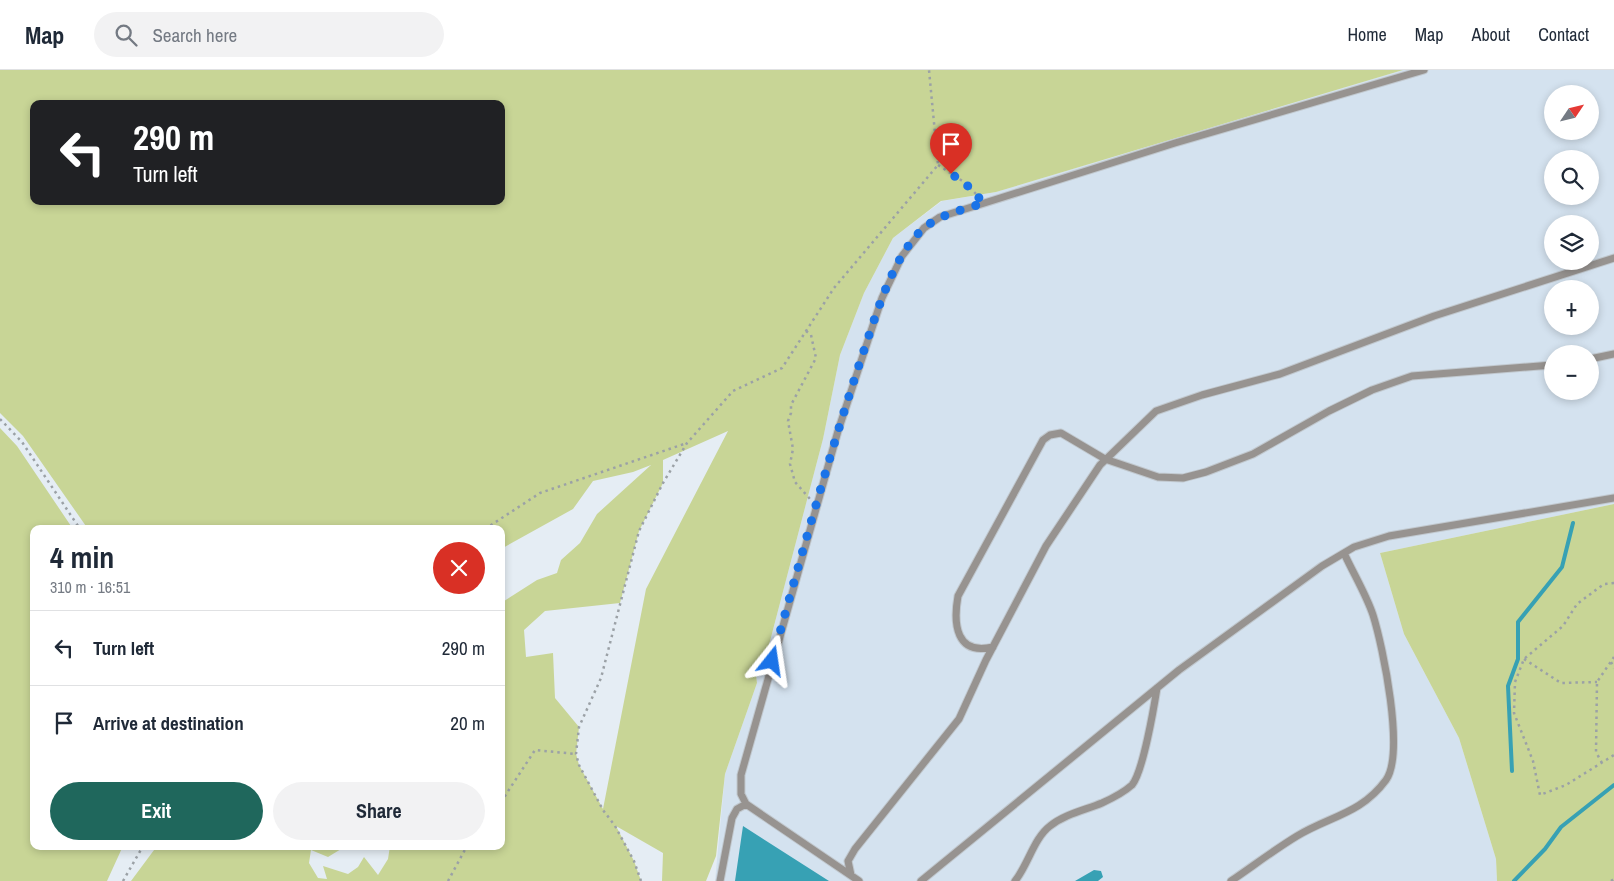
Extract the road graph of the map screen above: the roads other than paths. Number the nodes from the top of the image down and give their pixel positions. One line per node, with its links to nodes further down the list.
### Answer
1 (1424, 70): 11 (lane)
2 (1614, 258): 6 (lane)
3 (1614, 354): 4 (lane)
4 (1599, 357)
5 (1544, 366): 6 (lane)
6 (1105, 459): 9 (lane); 9 (lane)
7 (1614, 498): 8 (lane)
8 (1344, 553): 10 (lane); 17 (lane)
9 (993, 647): 12 (lane)
10 (1157, 688): 15 (lane); 16 (lane)
11 (746, 804): 12 (lane); 13 (lane)
12 (851, 875): 14 (lane)
13 (720, 881)
14 (860, 881)
15 (921, 881)
16 (1015, 881)
17 (1231, 881)

